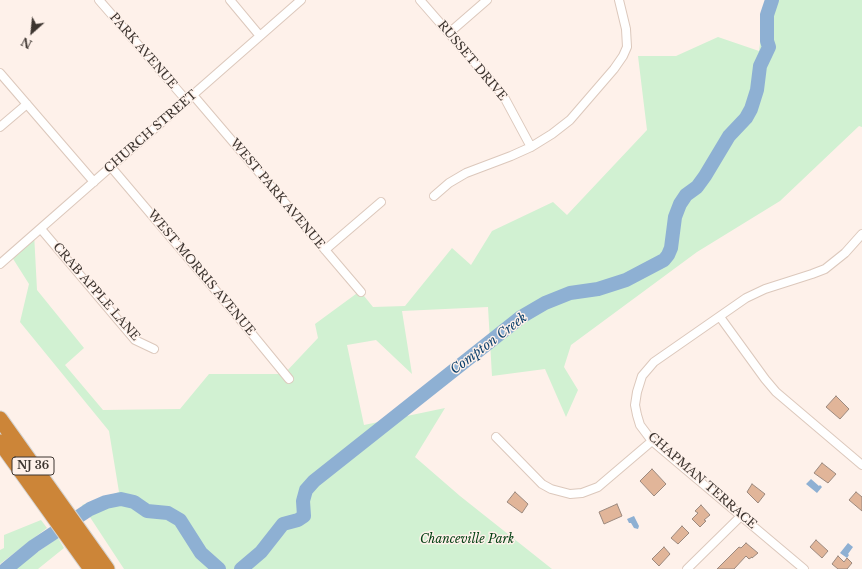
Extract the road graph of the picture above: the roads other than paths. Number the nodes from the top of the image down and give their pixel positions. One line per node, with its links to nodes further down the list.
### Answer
1 (99, 0): 11 (street, PARK AVENUE)
2 (230, 0): 8 (street)
3 (301, 0): 8 (street, CHURCH STREET)
4 (420, 0): 7 (street, RUSSET DRIVE)
5 (487, 0): 7 (street)
6 (619, 0): 14 (street)
7 (449, 33): 14 (street, RUSSET DRIVE)
8 (260, 36): 10 (street, CHURCH STREET)
9 (0, 72): 12 (street)
10 (194, 95): 11 (street, CHURCH STREET); 21 (street, WEST PARK AVENUE)
11 (187, 101): 15 (street, CHURCH STREET)
12 (27, 104): 13 (street); 16 (street)
13 (0, 127)
14 (532, 147): 17 (street)
15 (111, 167): 16 (street, CHURCH STREET); 26 (street, WEST MORRIS AVENUE)
16 (94, 182): 19 (street, CHURCH STREET)
17 (434, 196)
18 (381, 202): 21 (street)
19 (41, 229): 22 (street, CHURCH STREET); 25 (street, CRAB APPLE LANE)
20 (862, 234): 24 (street, CHAPMAN TERRACE)
21 (325, 250): 23 (street, WEST PARK AVENUE)
22 (0, 264)
23 (361, 292)
24 (720, 316): 29 (street, CHAPMAN TERRACE); 31 (street)
25 (154, 349)
26 (289, 379)
27 (0, 420): 32 (highway, NJ 36)
28 (496, 437): 29 (street)
29 (652, 441): 33 (street, CHAPMAN TERRACE)
30 (0, 442): 32 (highway, NJ 36)
31 (862, 465)
32 (62, 516): 34 (highway, NJ 36)
33 (741, 516): 37 (street); 38 (street, CHAPMAN TERRACE)
34 (71, 530): 35 (highway, NJ 36); 36 (highway, NJ 36)
35 (91, 569)
36 (107, 569)
37 (687, 569)
38 (804, 569)

